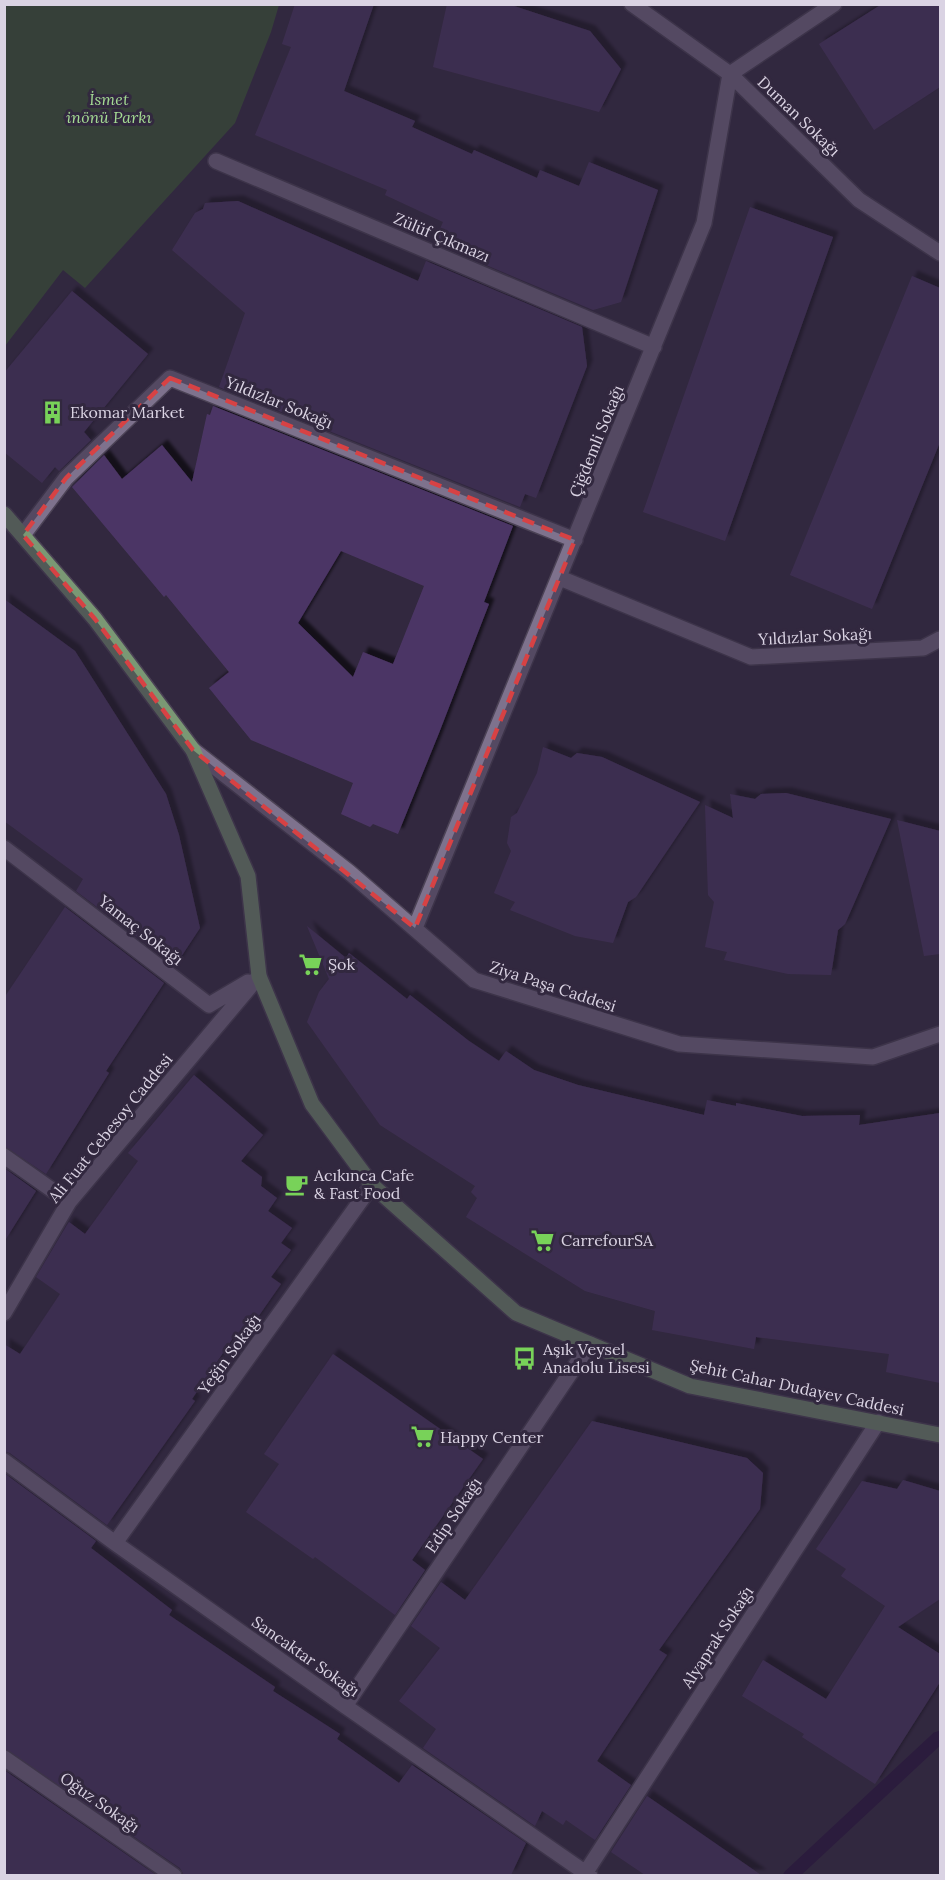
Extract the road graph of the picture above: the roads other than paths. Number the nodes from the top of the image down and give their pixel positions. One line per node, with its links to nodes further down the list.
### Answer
1 (632, 4): 3 (street, Duman Sokağı)
2 (834, 4): 3 (street)
3 (730, 74): 5 (street, Duman Sokağı); 6 (street, Çiğdemli Sokağı)
4 (216, 161): 6 (street, Zülüf Çıkmazı)
5 (940, 253)
6 (654, 347): 9 (street, Çiğdemli Sokağı)
7 (4, 514): 8 (main road, Şehit Cahar Dudayev Caddesi)
8 (22, 535): 9 (street, Yıldızlar Sokağı); 12 (main road, Şehit Cahar Dudayev Caddesi)
9 (575, 540): 10 (street, Çiğdemli Sokağı)
10 (560, 578): 11 (street, Yıldızlar Sokağı); 14 (street, Çiğdemli Sokağı)
11 (940, 639)
12 (193, 750): 14 (street, Ziya Paşa Caddesi); 15 (main road, Şehit Cahar Dudayev Caddesi)
13 (4, 848): 15 (street, Yamaç Sokağı)
14 (415, 928): 16 (street, Ziya Paşa Caddesi)
15 (259, 976): 18 (main road, Şehit Cahar Dudayev Caddesi); 19 (street, Ali Fuat Cebesoy Caddesi)
16 (940, 1034)
17 (4, 1156): 19 (street)
18 (372, 1185): 21 (main road, Şehit Cahar Dudayev Caddesi); 25 (street, Yeğin Sokağı)
19 (69, 1202): 20 (street, Ali Fuat Cebesoy Caddesi)
20 (4, 1313)
21 (590, 1344): 22 (main road, Şehit Cahar Dudayev Caddesi); 26 (street, Edip Sokağı)
22 (878, 1422): 23 (main road, Şehit Cahar Dudayev Caddesi); 28 (street, Alyaprak Sokağı)
23 (940, 1435)
24 (4, 1461): 25 (street, Sancaktar Sokağı)
25 (115, 1543): 26 (street, Sancaktar Sokağı)
26 (345, 1706): 28 (street, Sancaktar Sokağı)
27 (4, 1758): 29 (street, Oğuz Sokağı)
28 (588, 1874)
29 (174, 1875)

